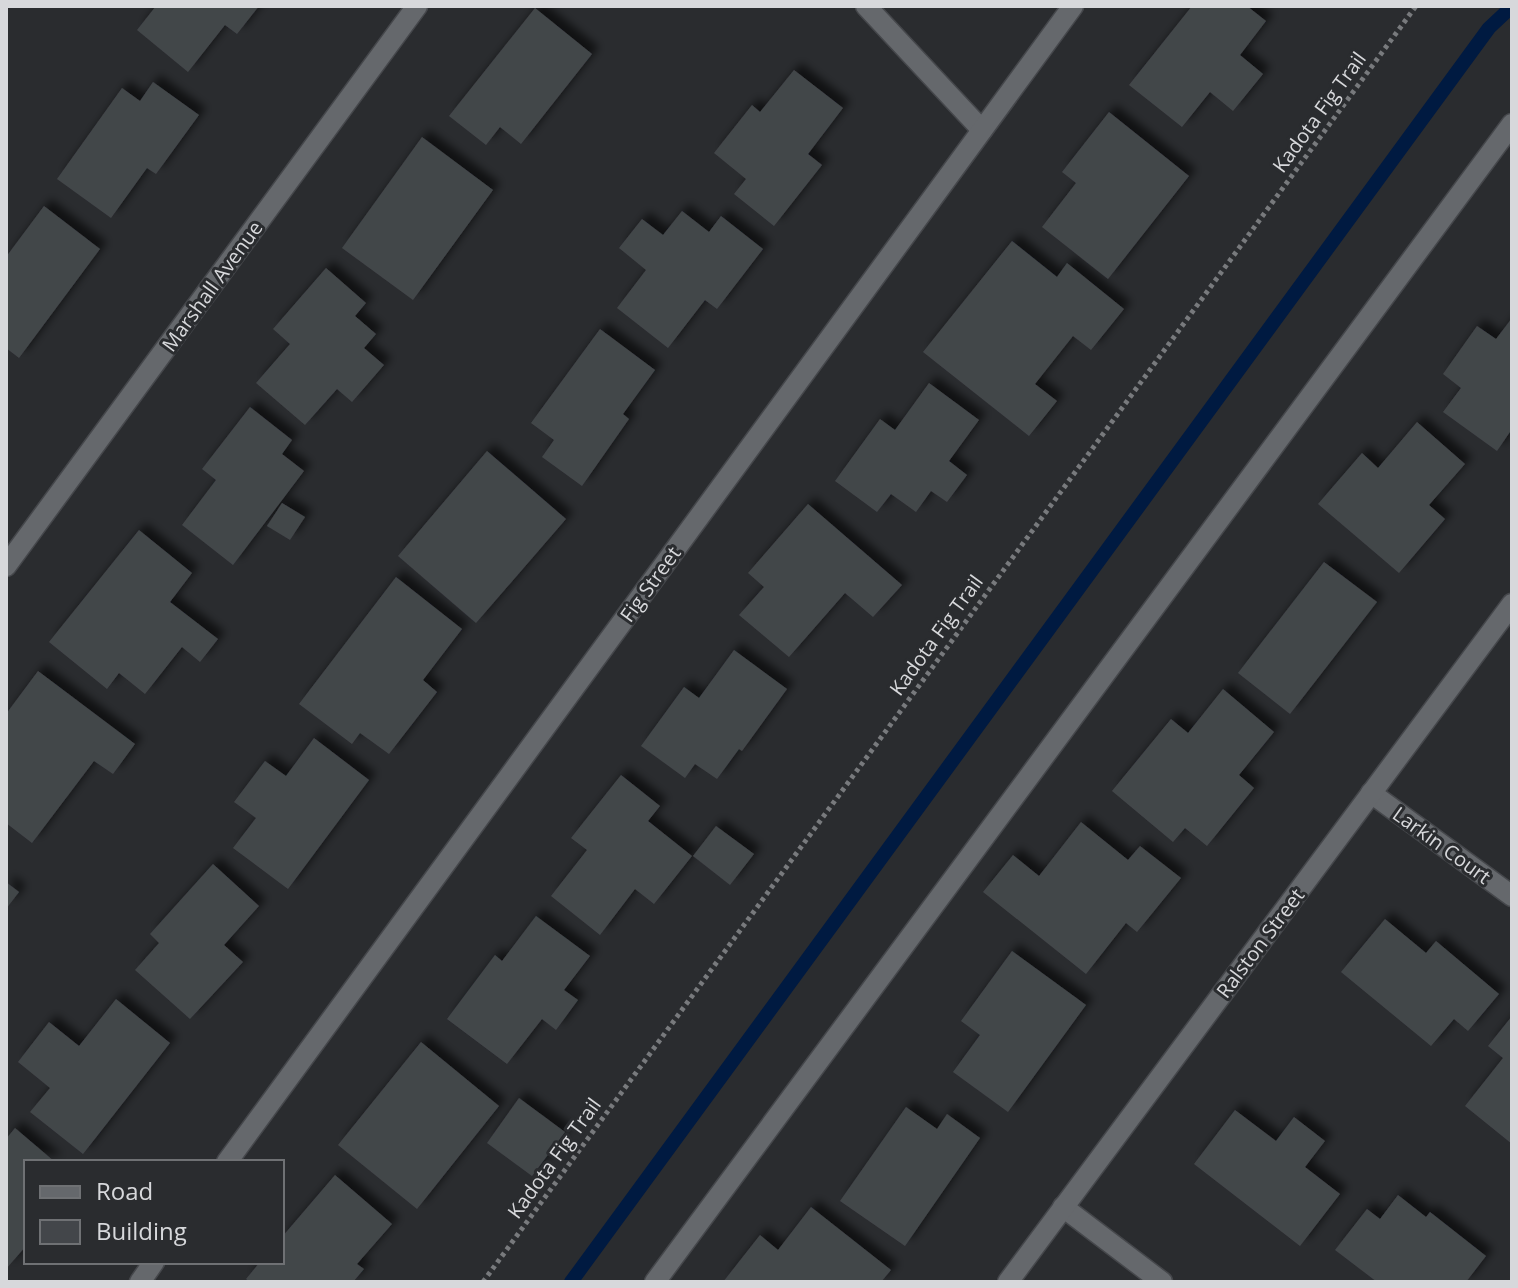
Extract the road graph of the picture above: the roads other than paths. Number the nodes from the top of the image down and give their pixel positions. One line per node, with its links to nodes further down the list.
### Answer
1 (417, 6): 6 (street, Marshall Avenue)
2 (866, 6): 5 (street)
3 (1073, 6): 5 (street, Fig Street)
4 (1512, 124): 14 (street)
5 (982, 130): 10 (street, Fig Street)
6 (6, 566)
7 (1512, 604): 8 (street, Ralston Street)
8 (1371, 793): 9 (street, Larkin Court); 11 (street, Ralston Street)
9 (1512, 896)
10 (228, 1160)
11 (1063, 1207): 15 (street, Ralston Street); 16 (street)
12 (153, 1264): 13 (street)
13 (140, 1282)
14 (655, 1282)
15 (1008, 1282)
16 (1162, 1282)

